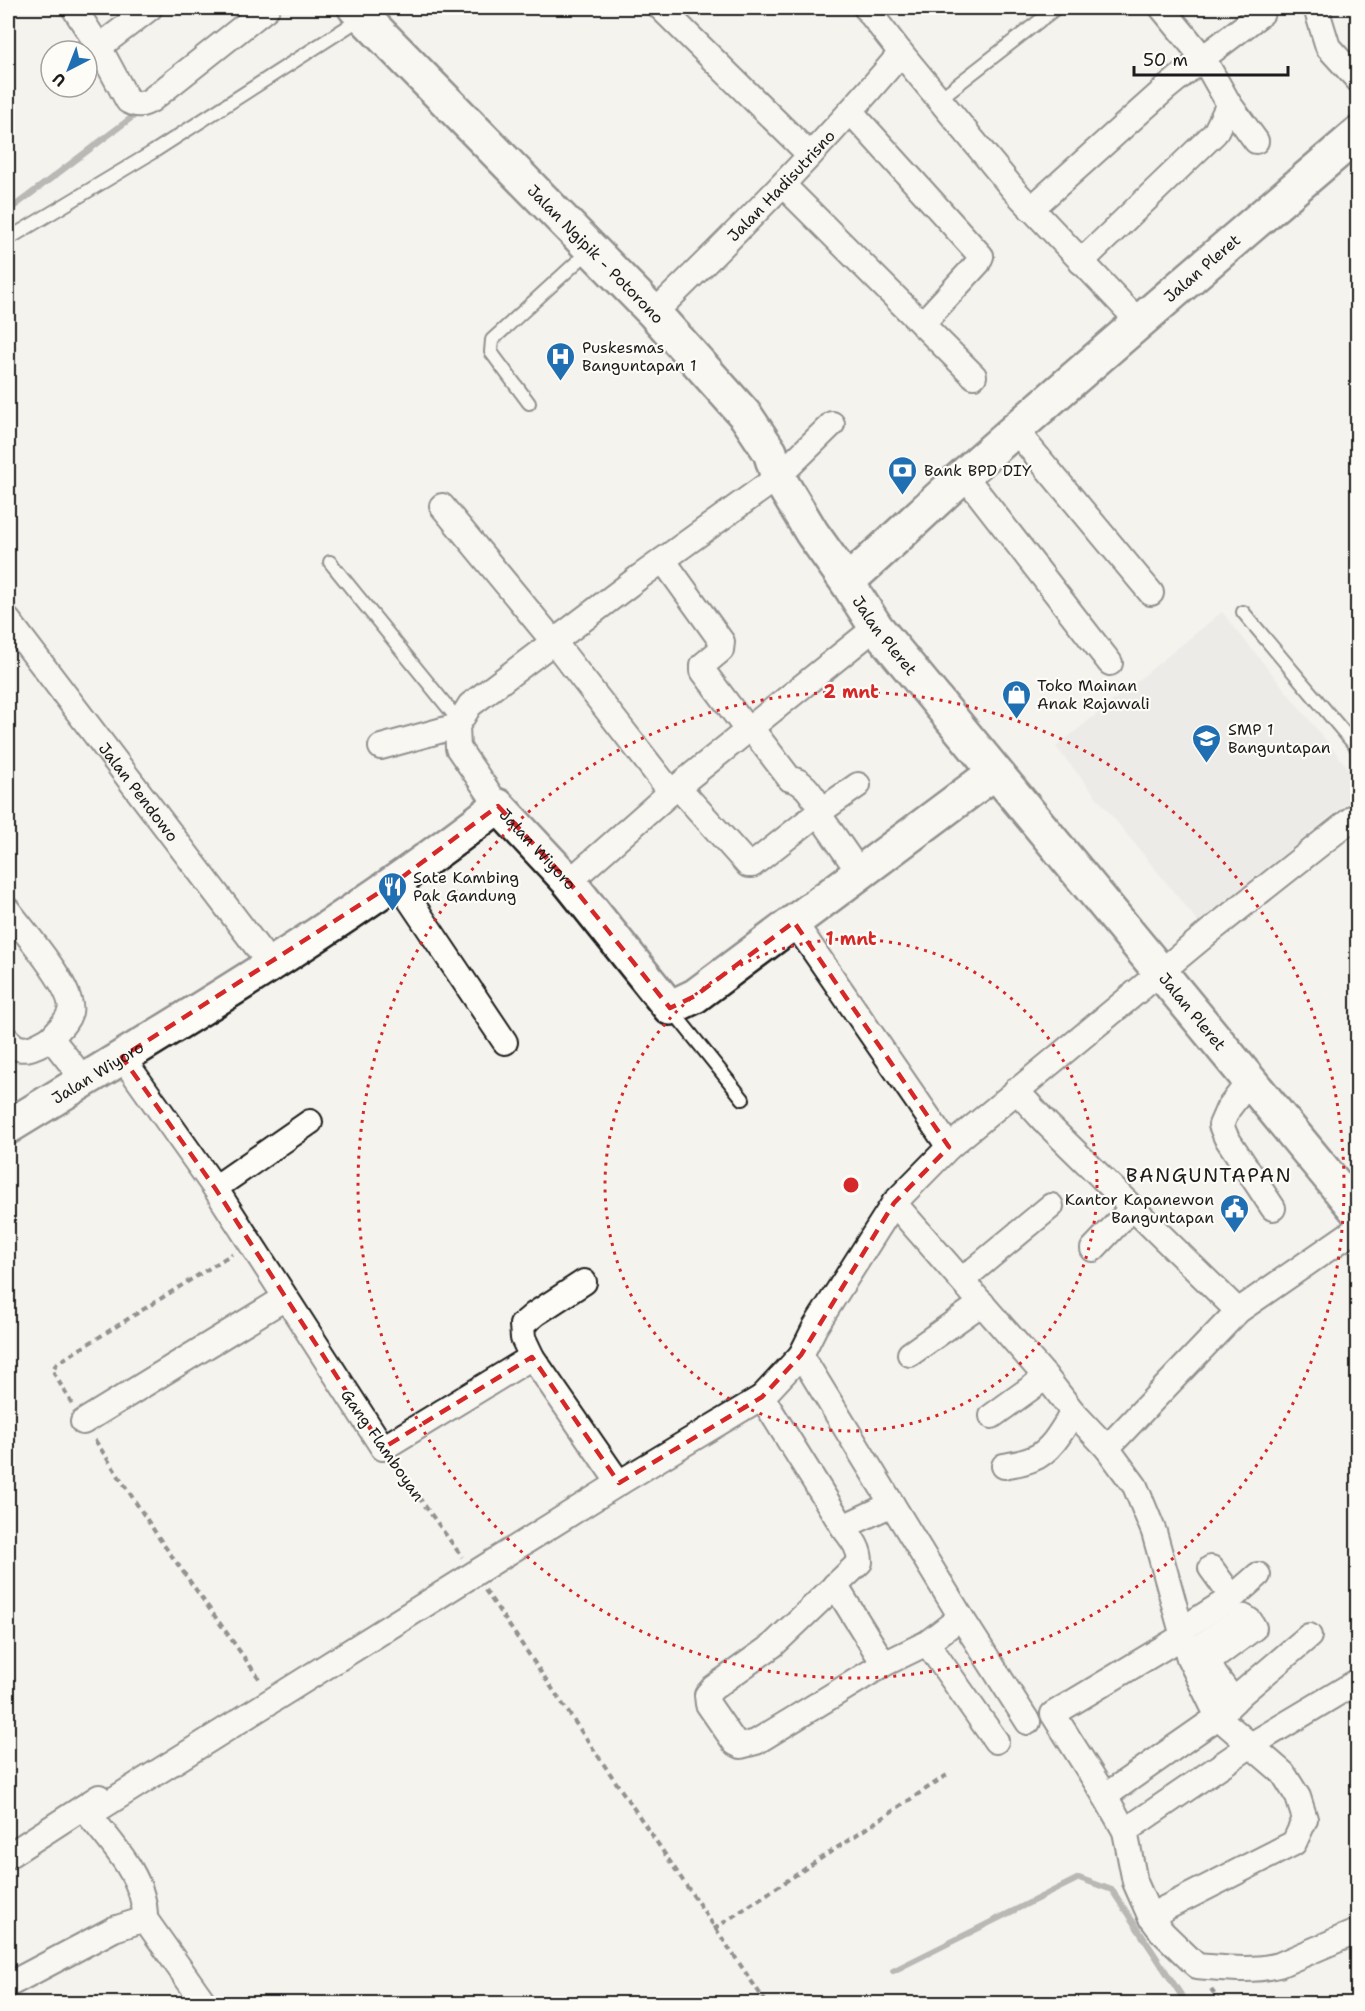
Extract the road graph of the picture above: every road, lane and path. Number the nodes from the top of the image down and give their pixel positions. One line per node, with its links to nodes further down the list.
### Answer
1 (74, 8): 11 (street)
2 (150, 8): 12 (street)
3 (267, 8): 12 (street)
4 (661, 8): 21 (street)
5 (866, 8): 13 (street)
6 (1056, 8): 16 (lane)
7 (1162, 8): 14 (street)
8 (1316, 8): 15 (street)
9 (360, 12): 24 (lane); 25 (street, Jalan Ngipik - Potorono)
10 (1262, 13): 14 (street)
11 (94, 39)
12 (99, 47)
13 (901, 53): 16 (street); 18 (street, Jalan Hadisutrisno)
14 (1203, 58): 17 (street); 23 (street)
15 (1358, 80)
16 (939, 99): 23 (street)
17 (1229, 104): 20 (street); 26 (street)
18 (851, 112): 21 (street, Jalan Hadisutrisno); 29 (street)
19 (1358, 134): 28 (street, Jalan Pleret)
20 (1256, 141)
21 (810, 155): 22 (street, Jalan Hadisutrisno)
22 (783, 185): 27 (street, Jalan Hadisutrisno); 29 (street)
23 (1031, 209): 26 (street)
24 (8, 239)
25 (590, 250): 27 (street, Jalan Ngipik - Potorono); 31 (lane)
26 (1081, 262): 28 (street)
27 (654, 314): 35 (street, Jalan Ngipik - Potorono)
28 (1138, 321): 33 (street, Jalan Pleret)
29 (922, 324): 30 (street)
30 (974, 376)
31 (529, 403)
32 (832, 424): 35 (street)
33 (1016, 431): 34 (street, Jalan Pleret); 42 (street)
34 (964, 475): 38 (street, Jalan Pleret); 47 (street)
35 (778, 477): 37 (street, Jalan Ngipik - Potorono); 39 (street)
36 (442, 506): 46 (street)
37 (812, 533): 38 (street); 41 (street, Jalan Ngipik - Potorono)
38 (887, 547): 41 (street, Jalan Pleret)
39 (663, 561): 46 (street); 49 (street)
40 (330, 562): 48 (lane)
41 (847, 582): 45 (street, Jalan Pleret)
42 (1151, 593)
43 (1243, 612): 51 (lane)
44 (8, 620): 63 (street, Jalan Pendowo)
45 (876, 627): 49 (street); 52 (street, Jalan Pleret)
46 (554, 642): 48 (street); 54 (street)
47 (1110, 663)
48 (458, 724): 50 (street); 55 (street)
49 (749, 729): 54 (street); 56 (street)
50 (381, 747)
51 (1358, 749)
52 (995, 772): 58 (street); 64 (street, Jalan Pleret)
53 (858, 785): 56 (street)
54 (675, 789): 56 (street); 60 (street)
55 (498, 806): 59 (street, Jalan Wiyoro); 60 (street, Jalan Wiyoro)
56 (820, 812): 58 (street)
57 (1358, 814): 64 (street)
58 (859, 873): 62 (street)
59 (397, 881): 63 (street, Jalan Wiyoro); 68 (street)
60 (569, 882): 65 (street, Jalan Wiyoro)
61 (8, 910): 66 (street)
62 (794, 922): 65 (street); 76 (street)
63 (270, 964): 69 (street, Jalan Wiyoro)
64 (1161, 972): 71 (street, Jalan Pleret); 72 (street)
65 (670, 1008): 73 (lane)
66 (51, 1038): 67 (street); 70 (street)
67 (8, 1040)
68 (505, 1042)
69 (122, 1057): 70 (street, Jalan Wiyoro); 77 (street, Gang Flamboyan)
70 (84, 1080): 75 (street, Jalan Wiyoro)
71 (1250, 1080): 81 (street); 82 (street, Jalan Pleret)
72 (1016, 1090): 76 (street); 80 (street)
73 (744, 1099)
74 (310, 1122): 77 (street)
75 (8, 1126)
76 (948, 1147): 78 (street)
77 (215, 1188): 84 (street, Gang Flamboyan)
78 (894, 1203): 86 (street); 91 (street)
79 (1051, 1206): 86 (street)
80 (1132, 1208): 85 (street); 90 (street)
81 (1273, 1208)
82 (1358, 1212)
83 (1358, 1228): 90 (street)
84 (250, 1243): 88 (street, Gang Flamboyan); 98 (path)
85 (1093, 1249)
86 (962, 1280): 89 (street)
87 (584, 1282): 93 (street)
88 (285, 1298): 98 (street); 99 (street, Gang Flamboyan)
89 (982, 1303): 92 (street); 94 (street)
90 (1238, 1311): 100 (street)
91 (801, 1354): 95 (street); 103 (street)
92 (910, 1354)
93 (532, 1357): 99 (street); 102 (street)
94 (1046, 1377): 96 (street); 97 (street)
95 (762, 1397): 102 (street); 104 (street)
96 (1073, 1412): 100 (street); 101 (street)
97 (992, 1416)
98 (83, 1422): 116 (path)
99 (383, 1448): 106 (path, Gang Flamboyan)
100 (1107, 1448): 112 (street)
101 (1004, 1466)
102 (620, 1483): 106 (street)
103 (892, 1504): 104 (street); 110 (street)
104 (843, 1527): 108 (street)
105 (1211, 1568): 109 (street)
106 (474, 1574): 116 (street); 128 (path, Gang Flamboyan)
107 (1258, 1575): 109 (street)
108 (835, 1586): 114 (street); 114 (street)
109 (1232, 1597): 112 (street)
110 (961, 1617): 113 (street); 118 (street)
111 (1309, 1636): 117 (street)
112 (1184, 1640): 117 (street); 117 (street); 123 (street)
113 (927, 1643): 114 (street); 119 (street)
114 (884, 1664)
115 (1358, 1681): 120 (street)
116 (273, 1698): 121 (street)
117 (1226, 1709): 120 (street); 123 (street)
118 (1028, 1722)
119 (996, 1741)
120 (1251, 1745): 124 (street); 126 (street)
121 (162, 1770): 125 (street); 127 (street)
122 (950, 1773): 128 (path)
123 (1106, 1796): 124 (street)
124 (1125, 1832): 126 (street)
125 (8, 1856)
126 (1150, 1916): 129 (street)
127 (145, 1919): 130 (street); 131 (street)
128 (714, 1929): 132 (path, Gang Flamboyan)
129 (1358, 1931)
130 (8, 1985)
131 (205, 2004)
132 (767, 2004)

